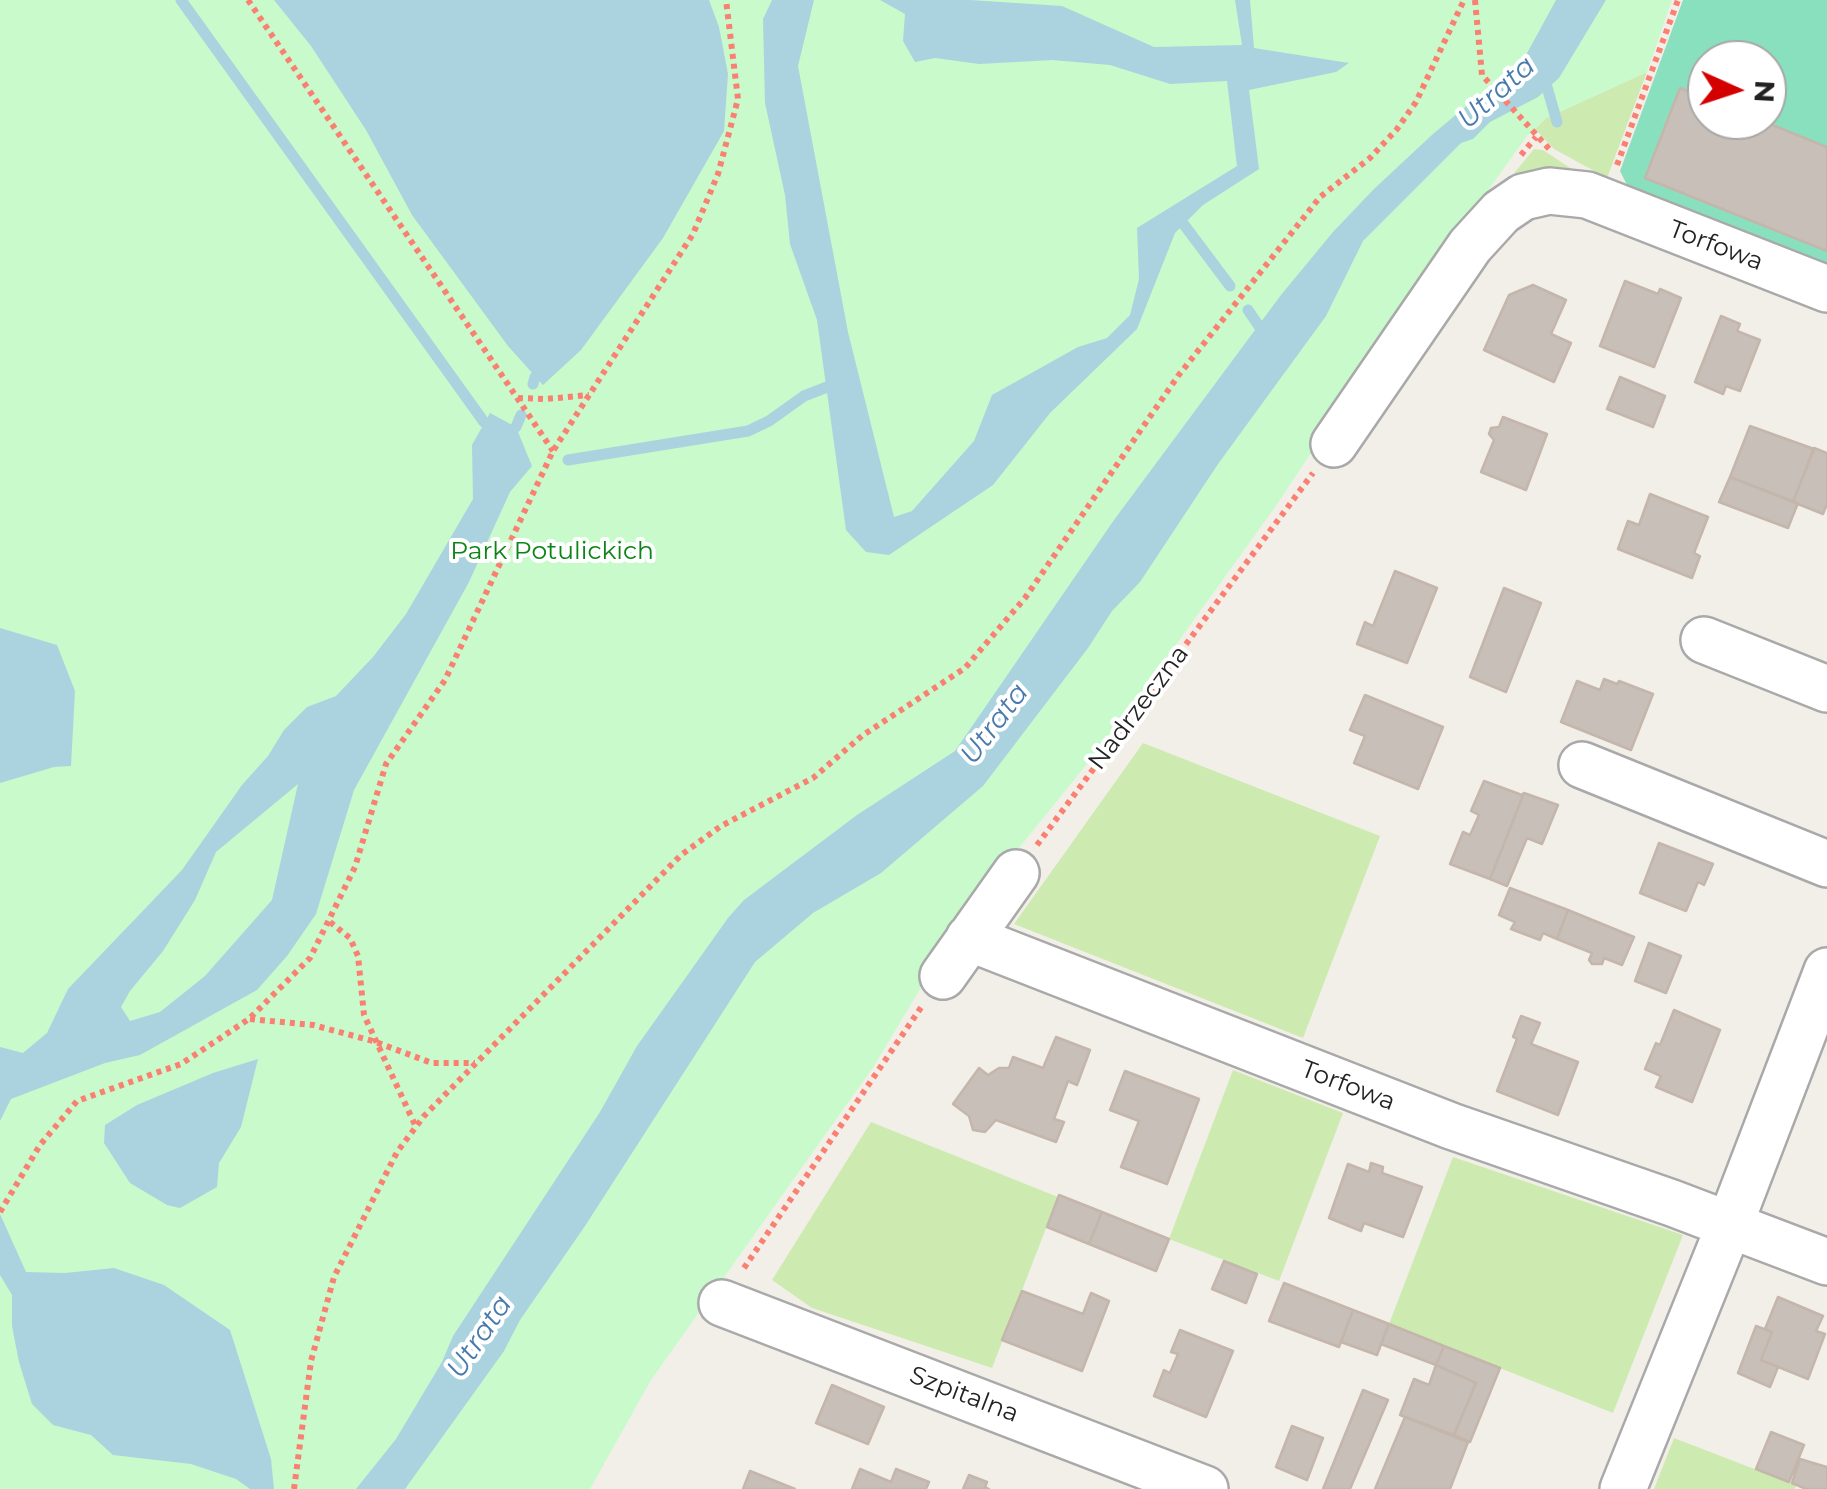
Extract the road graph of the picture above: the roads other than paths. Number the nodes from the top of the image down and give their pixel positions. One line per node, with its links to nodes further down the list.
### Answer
1 (1827, 289): 2 (street, Torfowa)
2 (1334, 444)
3 (1704, 640): 4 (street)
4 (1827, 689)
5 (1582, 765): 6 (street)
6 (1827, 864)
7 (1016, 873): 8 (street)
8 (970, 938): 10 (street); 11 (street, Torfowa)
9 (1827, 971): 11 (street)
10 (943, 976)
11 (1730, 1224): 12 (street, Torfowa); 15 (street)
12 (1827, 1262)
13 (722, 1303): 14 (street, Szpitalna)
14 (1205, 1489)
15 (1623, 1489)

